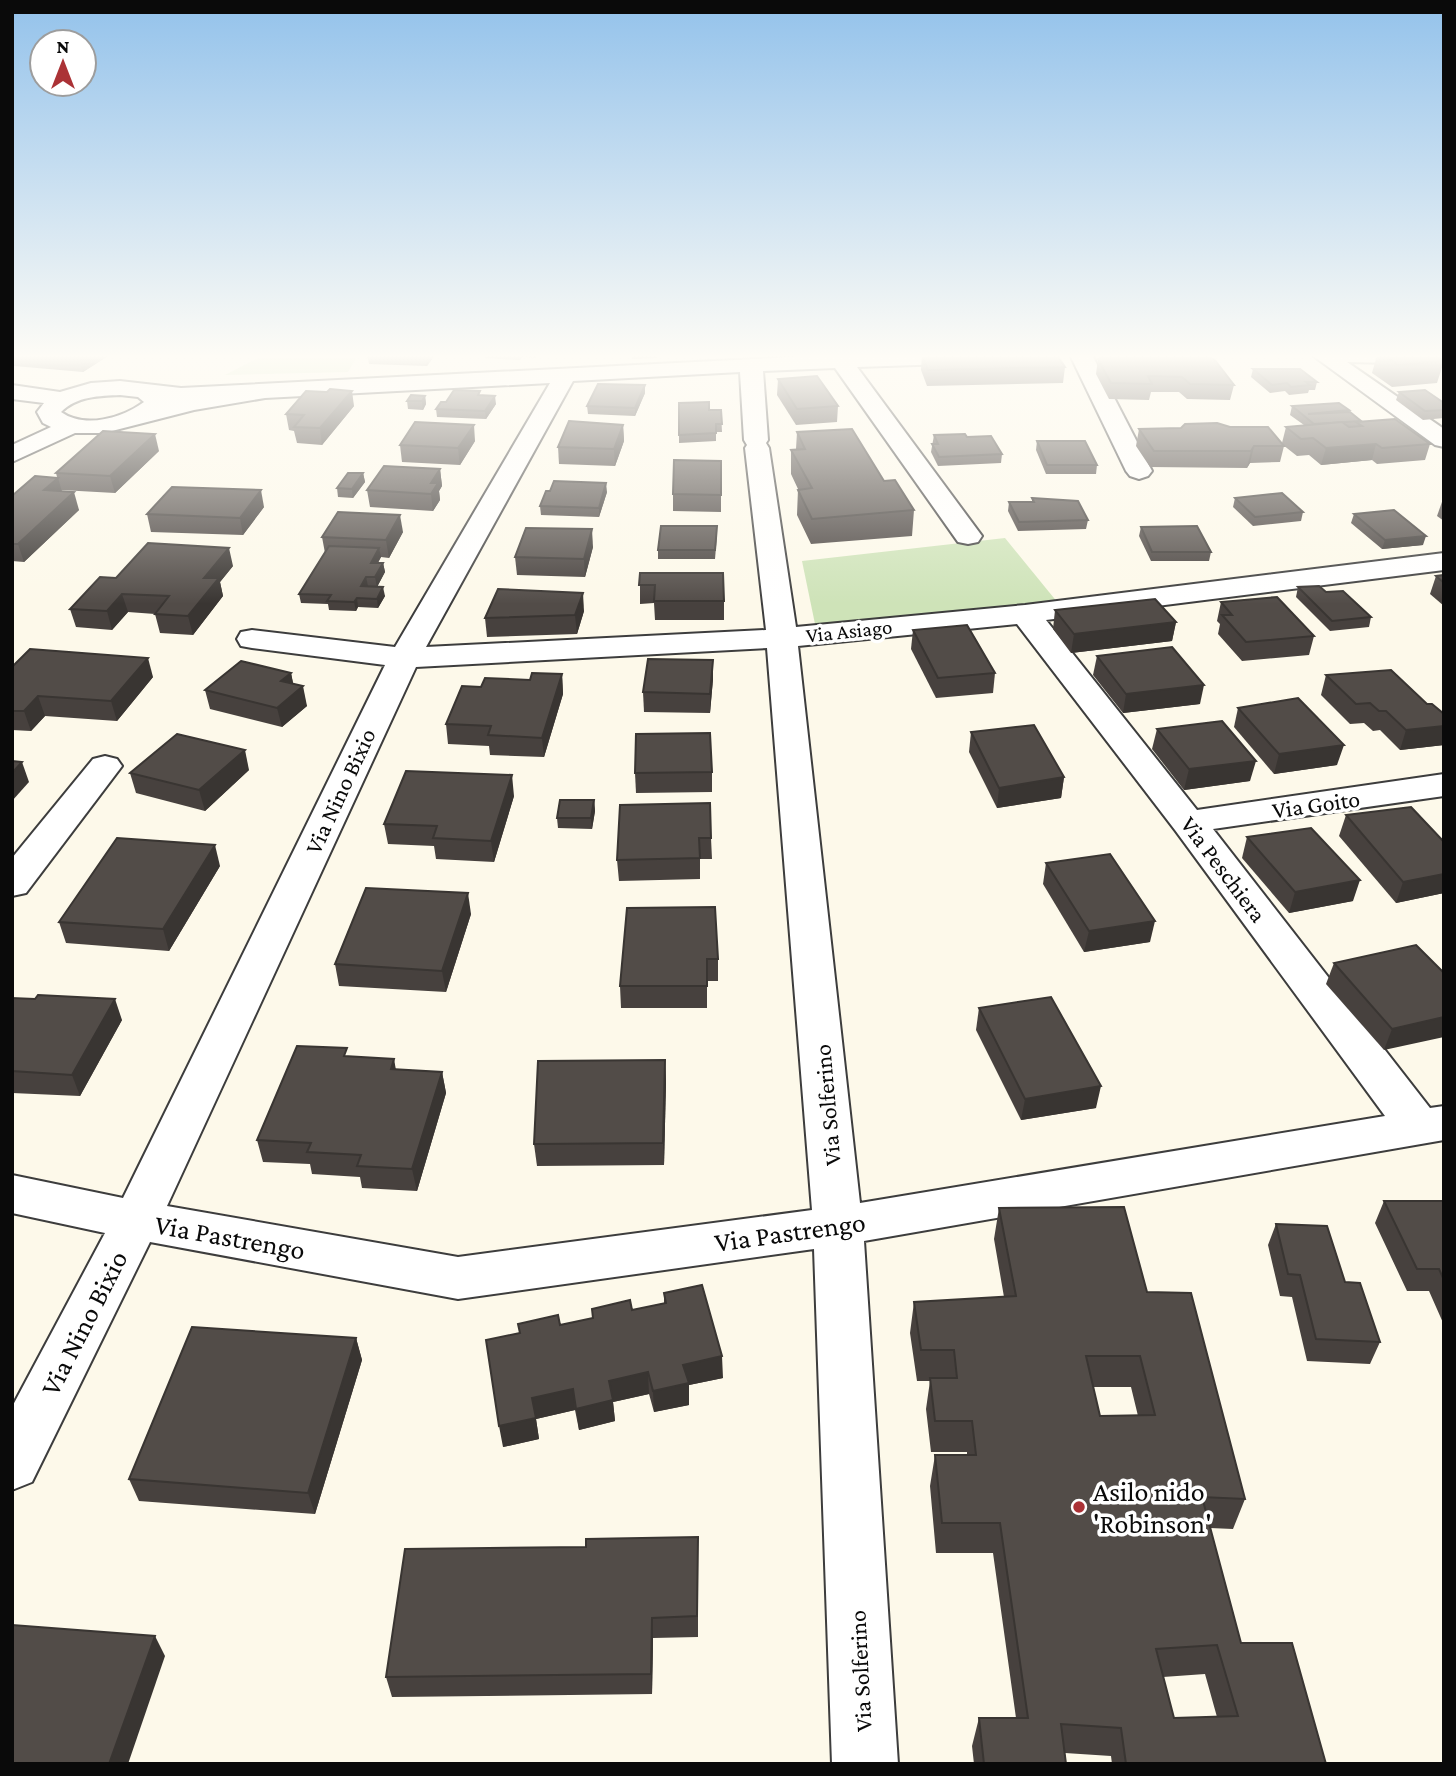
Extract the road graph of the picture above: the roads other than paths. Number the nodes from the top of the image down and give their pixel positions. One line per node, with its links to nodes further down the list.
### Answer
1 (47, 438): 6 (street)
2 (539, 438): 13 (street, Via Nino Bixio)
3 (757, 438): 11 (street, Via Solferino)
4 (897, 438): 8 (street)
5 (1122, 438): 7 (street)
6 (12, 455)
7 (1139, 471)
8 (968, 536)
9 (1444, 561): 10 (street, Via Asiago)
10 (1025, 614): 11 (street, Via Asiago); 16 (street, Via Peschiera)
11 (782, 638): 13 (street, Via Asiago); 21 (street, Via Solferino)
12 (252, 639): 13 (street, Via Asiago)
13 (404, 658): 20 (street, Via Nino Bixio)
14 (105, 766): 17 (street)
15 (1444, 785): 16 (street, Via Goito)
16 (1188, 822): 18 (street, Via Peschiera)
17 (12, 884)
18 (1431, 1125): 21 (street, Via Pastrengo)
19 (12, 1194): 20 (street, Via Nino Bixio)
20 (136, 1220): 21 (street, Via Pastrengo); 22 (street, Via Nino Bixio)
21 (838, 1226): 23 (street, Via Solferino)
22 (12, 1464)
23 (865, 1764)

